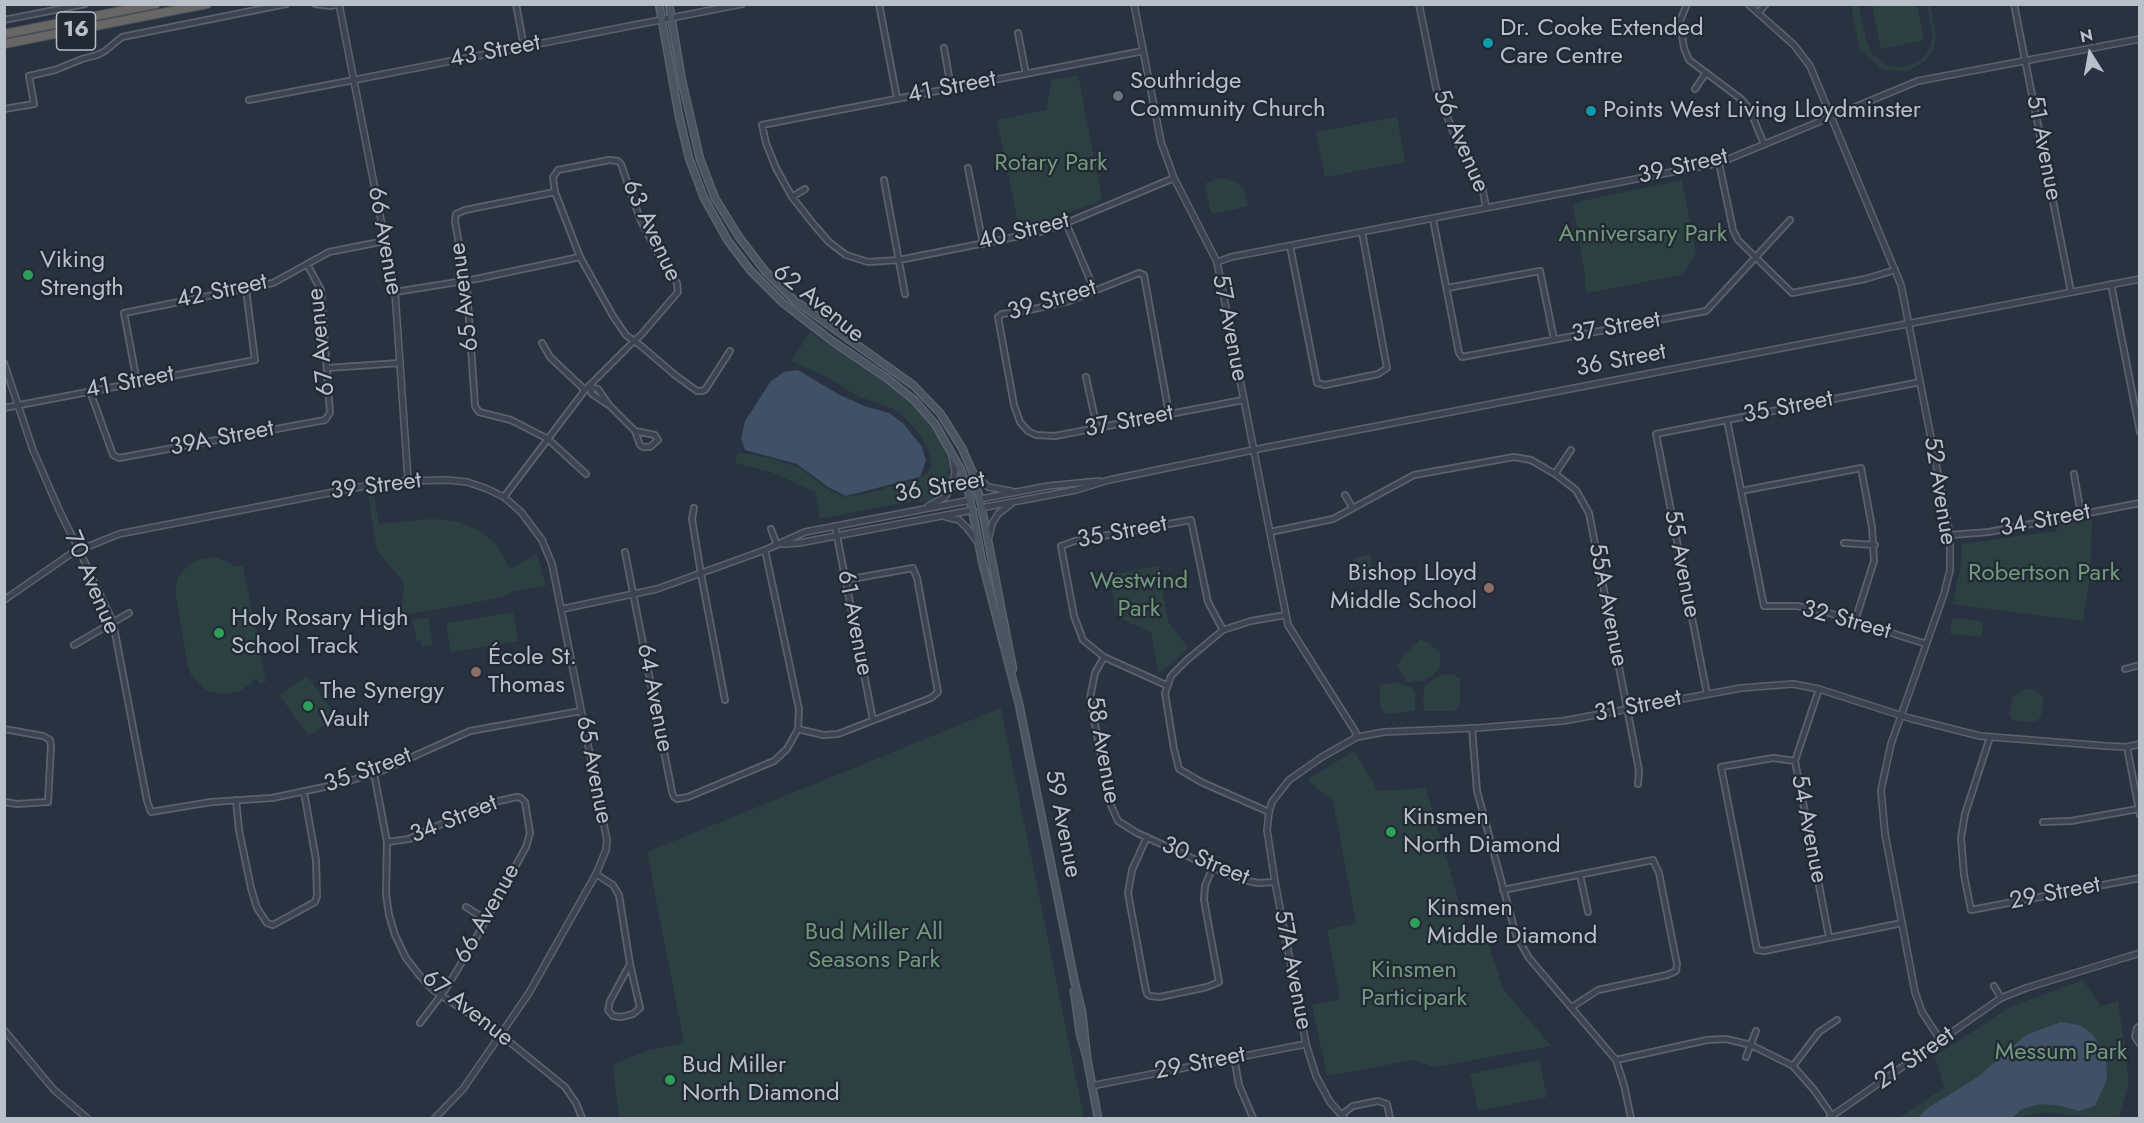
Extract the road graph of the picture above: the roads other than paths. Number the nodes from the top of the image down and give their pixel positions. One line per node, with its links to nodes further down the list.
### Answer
1 (85, 4): 20 (street)
2 (156, 4): 23 (highway, 16)
3 (207, 4): 25 (highway, 16)
4 (286, 4): 37 (street)
5 (315, 4): 17 (street)
6 (516, 4): 26 (street)
7 (659, 4): 21 (main road, 62 Avenue)
8 (669, 4): 19 (main road, 62 Avenue)
9 (742, 4): 19 (street, 43 Street)
10 (879, 4): 35 (street)
11 (1134, 4): 28 (street, 57 Avenue)
12 (1419, 4): 47 (street, 56 Avenue)
13 (1687, 4): 30 (street)
14 (1748, 4): 18 (street, 52 Avenue)
15 (1766, 4): 18 (street)
16 (2014, 4): 29 (street, 51 Avenue)
17 (340, 5): 32 (street, 66 Avenue)
18 (1758, 13): 38 (street, 52 Avenue)
19 (671, 18): 21 (street, 43 Street); 99 (main road, 62 Avenue)
20 (4, 20)
21 (662, 20): 26 (street, 43 Street); 98 (main road, 62 Avenue)
22 (1018, 33): 31 (street)
23 (4, 34)
24 (2139, 39): 29 (street, 39 Street)
25 (4, 44)
26 (524, 47): 32 (street, 43 Street)
27 (944, 48): 33 (street)
28 (1143, 51): 31 (street, 41 Street); 42 (street, 57 Avenue)
29 (2026, 61): 38 (street, 39 Street); 68 (street, 51 Avenue)
30 (1706, 73): 34 (street); 39 (street)
31 (1026, 74): 33 (street, 41 Street)
32 (354, 80): 36 (street, 43 Street); 52 (street, 66 Avenue)
33 (951, 88): 35 (street, 41 Street)
34 (1695, 89)
35 (897, 98): 46 (street, 41 Street)
36 (249, 100)
37 (4, 109)
38 (1832, 116): 39 (street, 39 Street); 60 (street, 52 Avenue)
39 (1764, 144): 40 (street, 39 Street)
40 (1719, 163): 47 (street, 39 Street); 56 (street)
41 (968, 168): 53 (street)
42 (1174, 178): 50 (street, 40 Street); 58 (street, 57 Avenue)
43 (884, 180): 57 (street)
44 (805, 189): 46 (street)
45 (555, 192): 55 (street); 62 (street, 65 Avenue); 72 (street, 63 Avenue)
46 (792, 197): 57 (street, 40 Street)
47 (1486, 207): 48 (street, 39 Street)
48 (1433, 219): 51 (street, 39 Street); 64 (street)
49 (1790, 220): 56 (street, 37 Street)
50 (1066, 224): 53 (street, 40 Street); 66 (street)
51 (1362, 232): 54 (street, 39 Street); 54 (street)
52 (385, 241): 59 (street, 42 Street); 67 (street, 66 Avenue)
53 (983, 244): 57 (street, 40 Street)
54 (1290, 246): 58 (street, 39 Street)
55 (579, 257): 62 (street); 72 (street)
56 (1755, 259): 60 (street); 71 (street, 37 Street)
57 (899, 260): 69 (street)
58 (1217, 262): 83 (street, 57 Avenue)
59 (307, 264): 65 (street, 42 Street); 77 (street, 67 Avenue)
60 (1895, 270): 70 (street, 52 Avenue)
61 (2139, 279): 63 (street, 36 Street)
62 (466, 281): 67 (street); 95 (street, 65 Avenue)
63 (2111, 284): 68 (street, 36 Street); 90 (street)
64 (1447, 288): 71 (street); 71 (street, 37 Street)
65 (246, 290): 79 (street, 41 Street); 79 (street, 42 Street)
66 (1094, 290): 86 (street, 39 Street); 89 (street, 39 Street)
67 (395, 292): 76 (street, 66 Avenue)
68 (2070, 292): 70 (street, 36 Street)
69 (905, 294)
70 (1909, 323): 80 (street, 52 Avenue); 96 (street, 36 Street)
71 (1554, 339)
72 (634, 341): 74 (street); 81 (street)
73 (542, 343): 81 (street)
74 (730, 351)
75 (4, 363): 84 (street, 70 Avenue)
76 (400, 363): 77 (street); 103 (street, 66 Avenue)
77 (327, 368): 87 (street, 67 Avenue)
78 (1086, 376): 91 (street)
79 (137, 382): 82 (street, 41 Street)
80 (1920, 382): 88 (street, 35 Street); 123 (street, 52 Avenue)
81 (588, 388): 92 (street); 95 (street)
82 (90, 391): 84 (street, 41 Street); 87 (street, 39A Street)
83 (1243, 400): 86 (street, 37 Street); 96 (street, 57 Avenue)
84 (17, 406): 85 (street, 41 Street); 130 (street, 70 Avenue)
85 (4, 408)
86 (1169, 414): 91 (street, 37 Street)
87 (325, 420)
88 (1727, 420): 94 (street, 35 Street); 106 (street)
89 (1020, 422): 91 (street, 37 Street)
90 (2139, 423): 93 (street)
91 (1097, 428)
92 (635, 431): 92 (street)
93 (2139, 432)
94 (1656, 434): 151 (street, 55 Avenue)
95 (548, 439): 100 (street); 108 (street)
96 (1253, 450): 104 (street, 36 Street); 122 (street, 57 Avenue)
97 (1571, 450): 101 (street)
98 (952, 452): 110 (main road, 62 Avenue); 117 (street)
99 (972, 471): 105 (street); 109 (main road, 62 Avenue)
100 (586, 474)
101 (1554, 474): 113 (street); 153 (street, 55A Avenue)
102 (2074, 474): 118 (street)
103 (408, 480): 108 (street, 39 Street); 130 (street, 39 Street)
104 (1109, 480): 105 (street, 36 Street); 111 (street, 36 Street)
105 (1021, 491): 109 (street, 36 Street)
106 (1741, 491): 129 (street); 140 (street, 32 Street)
107 (1345, 495): 113 (street)
108 (504, 497): 137 (street, 65 Avenue)
109 (980, 499): 110 (main road, 36 Street); 115 (main road, 59 Avenue)
110 (971, 500): 116 (main road, 59 Avenue); 117 (street, 36 Street)
111 (1015, 502): 115 (street, 36 Street); 125 (street)
112 (2139, 503): 118 (street, 34 Street)
113 (1352, 507): 122 (street)
114 (694, 508): 133 (street)
115 (981, 508): 116 (main road, 36 Street); 125 (main road, 59 Avenue)
116 (973, 510): 119 (street, 36 Street); 128 (main road, 59 Avenue)
117 (912, 511): 120 (street, 36 Street)
118 (2081, 514): 123 (street, 34 Street)
119 (932, 517): 124 (street, 36 Street); 128 (street)
120 (835, 526): 124 (street, 61 Avenue); 127 (street, 36 Street)
121 (771, 529): 127 (street)
122 (1270, 532): 139 (street, 57 Avenue)
123 (1950, 535): 143 (street, 52 Avenue)
124 (837, 536): 127 (street, 36 Street); 134 (street, 61 Avenue)
125 (988, 541): 148 (main road, 59 Avenue)
126 (1844, 543): 129 (street)
127 (779, 545): 131 (street, 36 Street)
128 (979, 545): 148 (main road, 59 Avenue)
129 (1875, 545): 140 (street)
130 (80, 550): 136 (street, 39 Street); 141 (street, 70 Avenue)
131 (765, 550): 133 (street, 36 Street); 159 (street)
132 (625, 552): 135 (street, 64 Avenue)
133 (701, 574): 135 (street, 36 Street); 152 (street)
134 (846, 580): 156 (street, 61 Avenue); 156 (street)
135 (634, 596): 137 (street, 36 Street); 159 (street, 64 Avenue)
136 (4, 600)
137 (562, 609): 154 (street, 65 Avenue)
138 (129, 614): 141 (street)
139 (1286, 615): 142 (street); 160 (street, 57 Avenue)
140 (1855, 621): 143 (street, 32 Street)
141 (113, 622): 144 (street); 171 (street, 70 Avenue)
142 (1223, 630): 145 (street, 35 Street); 149 (street)
143 (1926, 644): 155 (street, 52 Avenue)
144 (74, 645)
145 (1104, 657): 149 (street); 175 (street, 58 Avenue)
146 (2139, 665): 147 (street)
147 (2124, 669)
148 (1013, 675): 209 (main road, 59 Avenue)
149 (1166, 685): 172 (street)
150 (1819, 689): 151 (street, 31 Street); 155 (street, 31 Street); 164 (street, 54 Avenue)
151 (1707, 694): 153 (street, 31 Street)
152 (725, 700)
153 (1628, 709): 157 (street, 31 Street); 166 (street, 55A Avenue)
154 (581, 711): 165 (street, 35 Street); 179 (street, 65 Avenue)
155 (1902, 715): 161 (street, 31 Street); 187 (street, 52 Avenue)
156 (873, 720): 159 (street)
157 (1472, 728): 160 (street, 31 Street); 183 (street)
158 (4, 729): 170 (street)
159 (798, 729)
160 (1357, 737): 172 (street, 31 Street)
161 (1990, 738): 163 (street, 31 Street); 181 (street, 29 Street)
162 (2139, 744): 163 (street, 31 Street)
163 (2127, 747): 173 (street)
164 (1795, 761): 188 (street, 54 Avenue); 188 (street)
165 (374, 773): 167 (street, 35 Street); 177 (street, 67 Avenue)
166 (1638, 784)
167 (304, 792): 169 (street, 35 Street); 169 (street)
168 (521, 798): 177 (street, 34 Street); 186 (street, 66 Avenue)
169 (236, 800): 171 (street, 35 Street)
170 (4, 802)
171 (151, 812)
172 (1269, 812): 182 (street, 57A Avenue)
173 (2139, 812): 174 (street)
174 (2043, 822)
175 (1137, 833): 176 (street, 30 Street)
176 (1146, 837): 178 (street, 30 Street); 178 (street)
177 (387, 842): 192 (street, 67 Avenue)
178 (1212, 869): 182 (street, 30 Street)
179 (596, 874): 190 (street); 200 (street, 65 Avenue)
180 (1580, 875): 183 (street); 185 (street); 194 (street)
181 (2139, 878)
182 (1275, 882): 202 (street, 57A Avenue)
183 (1503, 890): 194 (street)
184 (466, 907): 186 (street)
185 (1588, 912)
186 (485, 919): 192 (street, 66 Avenue)
187 (1902, 924): 188 (street); 201 (street, 52 Avenue)
188 (1829, 937)
189 (2139, 953): 193 (street, 27 Street)
190 (630, 964): 190 (street)
191 (1994, 986): 193 (street)
192 (441, 996): 196 (street, 66 Avenue); 200 (street, 67 Avenue)
193 (2001, 998): 201 (street, 27 Street)
194 (1572, 1007): 207 (street)
195 (1837, 1020): 208 (street)
196 (420, 1023)
197 (2139, 1026): 204 (street)
198 (4, 1030): 212 (street)
199 (1756, 1031): 203 (street)
200 (501, 1035): 213 (street); 214 (street, 67 Avenue)
201 (1941, 1041): 211 (street, 27 Street)
202 (1306, 1044): 205 (street, 29 Street); 210 (street, 57A Avenue)
203 (1751, 1044): 206 (street); 207 (street); 208 (street)
204 (2139, 1044)
205 (1234, 1057): 209 (street, 29 Street); 216 (street)
206 (1746, 1057)
207 (1616, 1060): 218 (street)
208 (1793, 1066): 211 (street)
209 (1092, 1085): 215 (main road, 59 Avenue)
210 (1342, 1117): 217 (street)
211 (1832, 1118)
212 (87, 1119)
213 (435, 1119)
214 (582, 1119)
215 (1100, 1119)
216 (1253, 1119)
217 (1390, 1119)
218 (1631, 1119)

